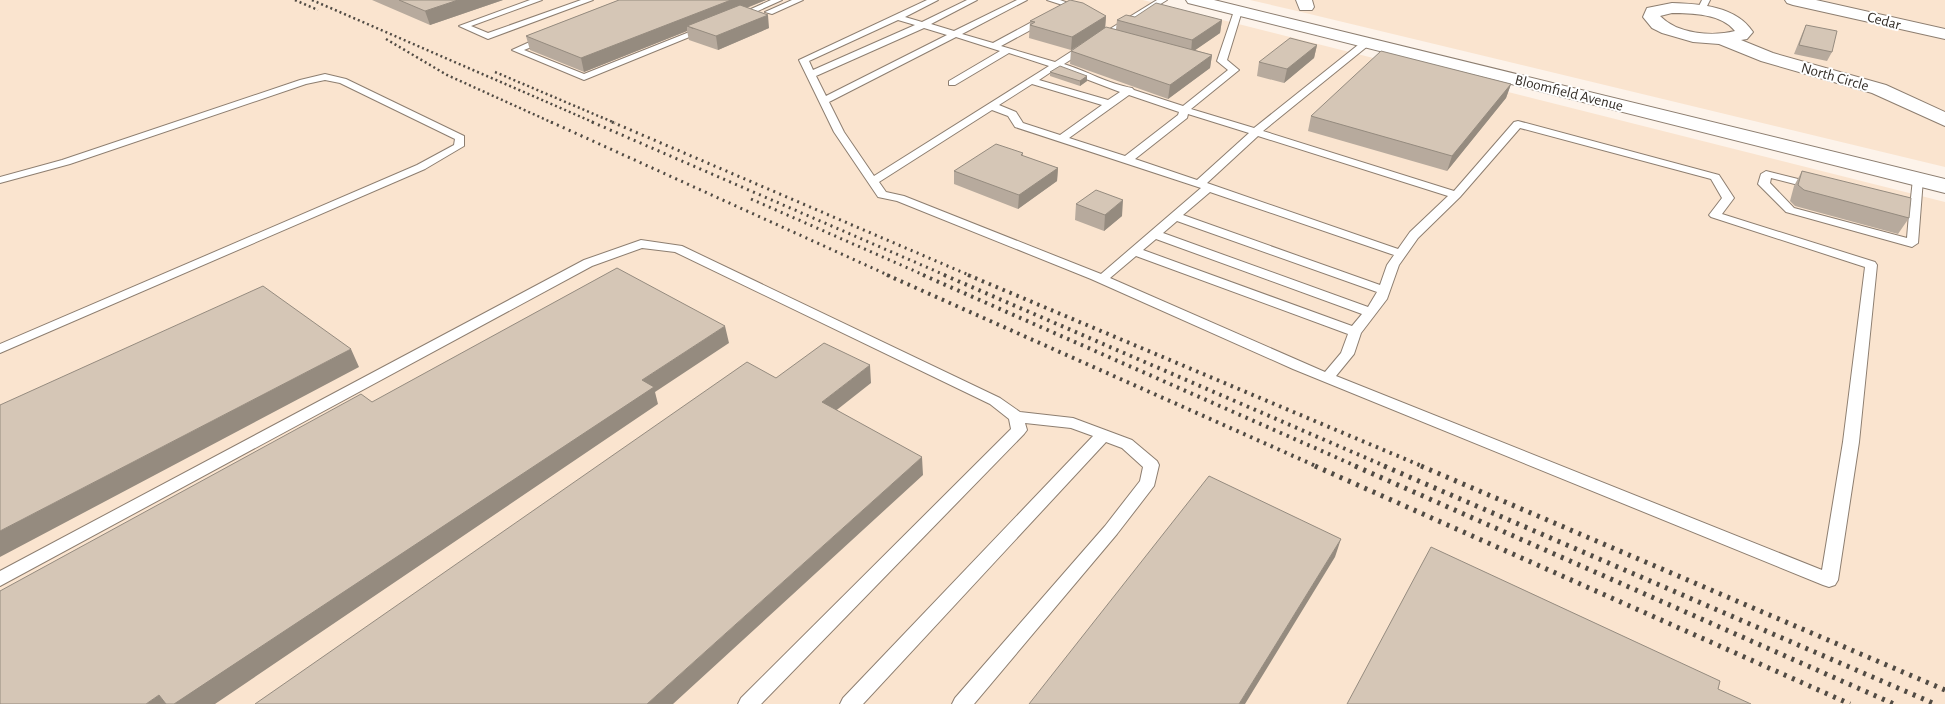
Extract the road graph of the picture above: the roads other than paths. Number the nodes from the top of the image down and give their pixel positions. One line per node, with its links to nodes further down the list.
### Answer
1 (538, 0): 2 (lane)
2 (589, 0)
3 (778, 0): 4 (lane)
4 (799, 0)
5 (934, 0): 16 (lane)
6 (973, 0): 17 (lane)
7 (1022, 0): 19 (lane)
8 (1051, 0): 13 (lane)
9 (1163, 0): 20 (lane)
10 (1194, 0): 14 (main road, Bloomfield Avenue)
11 (1793, 0): 18 (main road, Cedar)
12 (1704, 5): 22 (main road, North Circle); 22 (main road, North Circle)
13 (1060, 10): 15 (lane); 25 (lane)
14 (1238, 11): 24 (main road, Bloomfield Avenue); 30 (lane)
15 (1087, 13)
16 (897, 17): 17 (lane); 31 (lane)
17 (923, 25): 19 (lane); 31 (lane)
18 (1945, 34)
19 (956, 35): 25 (lane); 35 (lane)
20 (1104, 35): 23 (lane); 28 (lane)
21 (552, 36): 27 (lane)
22 (1723, 39): 39 (main road, North Circle)
23 (1122, 40)
24 (1366, 42): 40 (lane); 43 (main road, Bloomfield Avenue)
25 (994, 46): 26 (lane)
26 (1008, 50): 28 (lane); 33 (lane)
27 (659, 58)
28 (1057, 65): 32 (lane); 34 (lane)
29 (1216, 65): 30 (lane)
30 (1234, 70): 38 (lane)
31 (812, 74): 35 (lane)
32 (1032, 80): 36 (lane); 37 (lane)
33 (952, 83)
34 (1129, 90): 36 (lane); 38 (lane)
35 (825, 100): 45 (lane)
36 (1110, 104): 41 (lane)
37 (992, 106): 41 (lane); 45 (lane)
38 (1184, 110): 40 (lane); 42 (lane)
39 (1945, 120)
40 (1256, 132): 46 (lane); 49 (lane)
41 (1061, 139): 42 (lane)
42 (1127, 160): 46 (lane)
43 (1918, 179): 47 (main road, Bloomfield Avenue); 51 (lane)
44 (0, 180): 60 (lane)
45 (873, 181): 56 (lane)
46 (1204, 186): 52 (lane); 55 (lane)
47 (1945, 186)
48 (1822, 188): 51 (lane)
49 (1456, 195): 55 (lane); 61 (lane)
50 (1878, 203): 51 (lane)
51 (1915, 212)
52 (1175, 216): 53 (lane); 57 (lane)
53 (1154, 234): 54 (lane); 58 (lane)
54 (1135, 251): 56 (lane); 59 (lane)
55 (1401, 254): 57 (lane)
56 (1102, 279): 61 (lane)
57 (1383, 290): 58 (lane)
58 (1371, 313): 59 (lane)
59 (1355, 332): 61 (lane)
60 (0, 349)
61 (1328, 377)
62 (1016, 417): 63 (lane); 64 (lane); 65 (lane)
63 (1103, 435): 66 (lane); 67 (lane)
64 (0, 579)
65 (748, 704)
66 (850, 704)
67 (962, 704)

